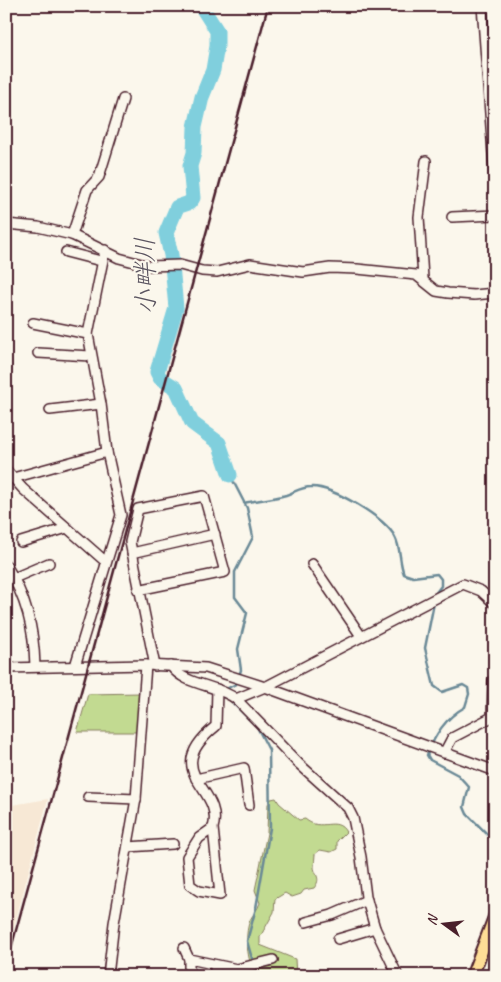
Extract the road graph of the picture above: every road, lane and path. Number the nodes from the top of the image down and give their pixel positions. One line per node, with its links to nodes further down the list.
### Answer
1 (482, 6): 4 (street)
2 (123, 99): 8 (street)
3 (426, 161): 12 (street)
4 (495, 181)
5 (495, 215): 6 (street)
6 (452, 217)
7 (6, 224): 8 (street)
8 (72, 235): 9 (street)
9 (105, 250): 11 (street); 12 (street)
10 (66, 252): 11 (street)
11 (102, 261): 15 (street)
12 (422, 278): 13 (street)
13 (495, 293)
14 (33, 323): 15 (street)
15 (88, 334): 17 (street)
16 (38, 353): 17 (street)
17 (92, 356): 18 (street)
18 (101, 404): 19 (street); 20 (street)
19 (50, 410)
20 (107, 452): 22 (street); 27 (street)
21 (6, 470): 22 (street)
22 (13, 478): 23 (street)
23 (67, 528): 25 (street); 27 (street)
24 (215, 534): 26 (street); 26 (street); 32 (street)
25 (21, 542)
26 (132, 553): 32 (street)
27 (106, 562): 37 (street)
28 (49, 563): 31 (street)
29 (312, 564): 34 (street)
30 (6, 565): 31 (street)
31 (14, 578): 36 (street)
32 (138, 590): 35 (street)
33 (495, 604): 34 (street)
34 (361, 636): 41 (street)
35 (151, 665): 37 (street); 38 (street); 47 (street)
36 (35, 666): 37 (street); 39 (street)
37 (75, 666)
38 (171, 666): 41 (street); 42 (street)
39 (6, 668)
40 (493, 680): 43 (street)
41 (265, 687): 42 (street); 43 (street)
42 (227, 693): 45 (street); 52 (street)
43 (444, 753): 44 (street)
44 (495, 771)
45 (196, 779): 48 (street); 49 (street)
46 (88, 797): 47 (street)
47 (136, 799): 51 (street)
48 (249, 805)
49 (213, 828): 49 (street)
50 (174, 844): 51 (street)
51 (128, 847): 64 (street)
52 (366, 900): 54 (street); 55 (street)
53 (494, 920): 63 (main road)
54 (306, 922)
55 (375, 928): 56 (street); 67 (street)
56 (338, 939)
57 (184, 948): 58 (street)
58 (189, 959): 60 (street); 65 (street)
59 (273, 960): 62 (street)
60 (216, 965): 62 (street); 66 (street)
61 (495, 968): 68 (street)
62 (236, 972)
63 (476, 975)
64 (108, 976)
65 (190, 976)
66 (214, 976)
67 (398, 976)
68 (492, 976)

